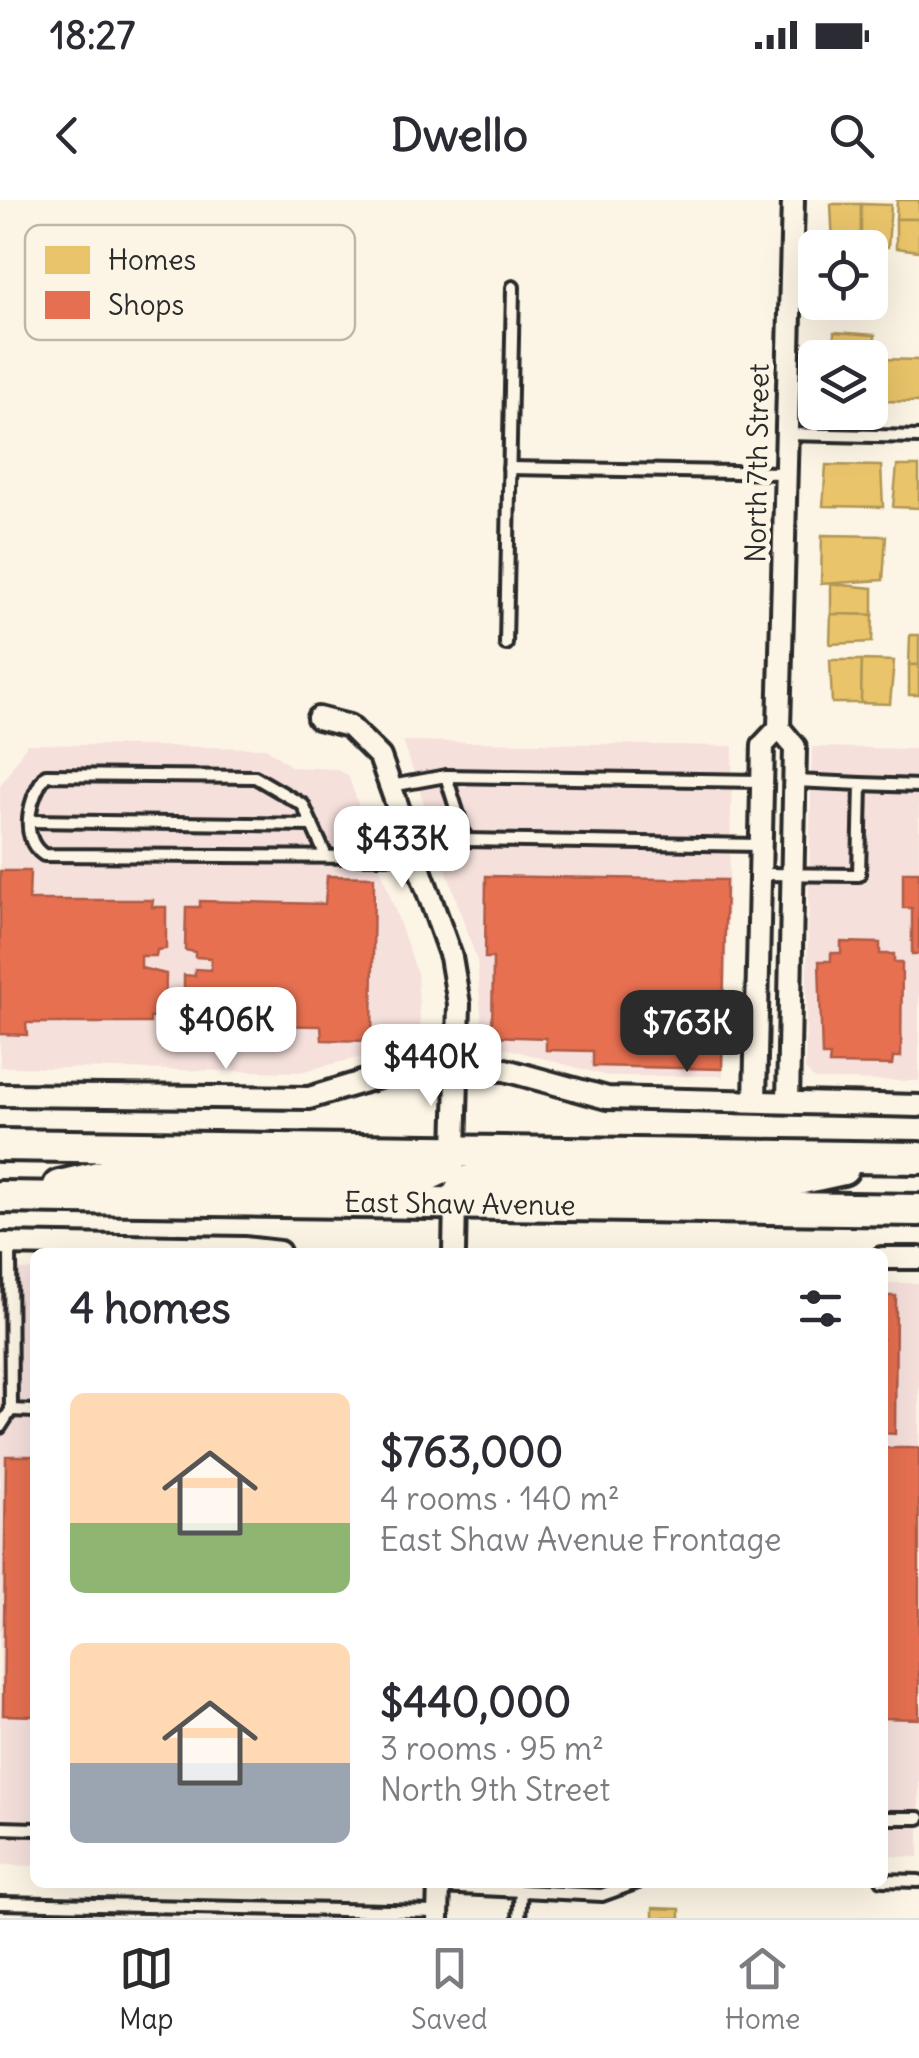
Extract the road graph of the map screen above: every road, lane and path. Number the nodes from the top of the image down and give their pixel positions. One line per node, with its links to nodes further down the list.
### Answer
1 (792, 200): 3 (street, North 7th Street)
2 (513, 287): 5 (lane)
3 (784, 434): 4 (lane); 6 (street, North 7th Street)
4 (919, 437)
5 (509, 468): 6 (lane); 7 (lane)
6 (784, 473): 9 (street, North 7th Street)
7 (506, 644)
8 (318, 718): 14 (street)
9 (778, 728): 11 (street, North 7th Street); 12 (street, North 7th Street)
10 (446, 776): 11 (lane); 14 (lane); 18 (lane)
11 (761, 781): 19 (street, North 7th Street)
12 (794, 781): 13 (lane); 23 (street, North 7th Street)
13 (861, 784): 15 (lane); 23 (lane)
14 (391, 786): 20 (street)
15 (919, 786)
16 (30, 821): 17 (lane); 17 (lane); 21 (lane)
17 (312, 826): 21 (lane)
18 (466, 840): 19 (lane); 20 (lane)
19 (760, 845): 22 (street, North 7th Street)
20 (414, 850): 21 (lane); 24 (street)
21 (326, 856)
22 (760, 874): 23 (lane); 26 (street, North 7th Street)
23 (792, 874): 27 (street, North 7th Street)
24 (458, 1069): 25 (street); 26 (street); 30 (street)
25 (0, 1095)
26 (755, 1101): 27 (street)
27 (788, 1102): 28 (street)
28 (919, 1106)
29 (0, 1145): 30 (main road, East Shaw Avenue)
30 (455, 1151): 31 (main road, East Shaw Avenue); 32 (main road)
31 (904, 1158): 33 (main road)
32 (6, 1197): 33 (main road, East Shaw Avenue)
33 (455, 1200): 34 (main road, East Shaw Avenue); 37 (street)
34 (919, 1210)
35 (5, 1244): 36 (street); 40 (lane)
36 (244, 1248)
37 (454, 1248)
38 (888, 1258): 39 (street)
39 (919, 1258)
40 (11, 1410): 41 (lane); 42 (lane)
41 (30, 1411)
42 (0, 1426)
43 (888, 1818): 44 (lane)
44 (919, 1818)
45 (0, 1828): 46 (lane)
46 (30, 1828)
47 (888, 1880): 48 (lane)
48 (919, 1881)
49 (439, 1888): 55 (street)
50 (480, 1888): 52 (lane)
51 (621, 1888): 52 (lane)
52 (520, 1891): 57 (lane)
53 (0, 1903): 54 (lane)
54 (103, 1905): 55 (lane); 56 (lane)
55 (438, 1915)
56 (102, 1918)
57 (519, 1918)

